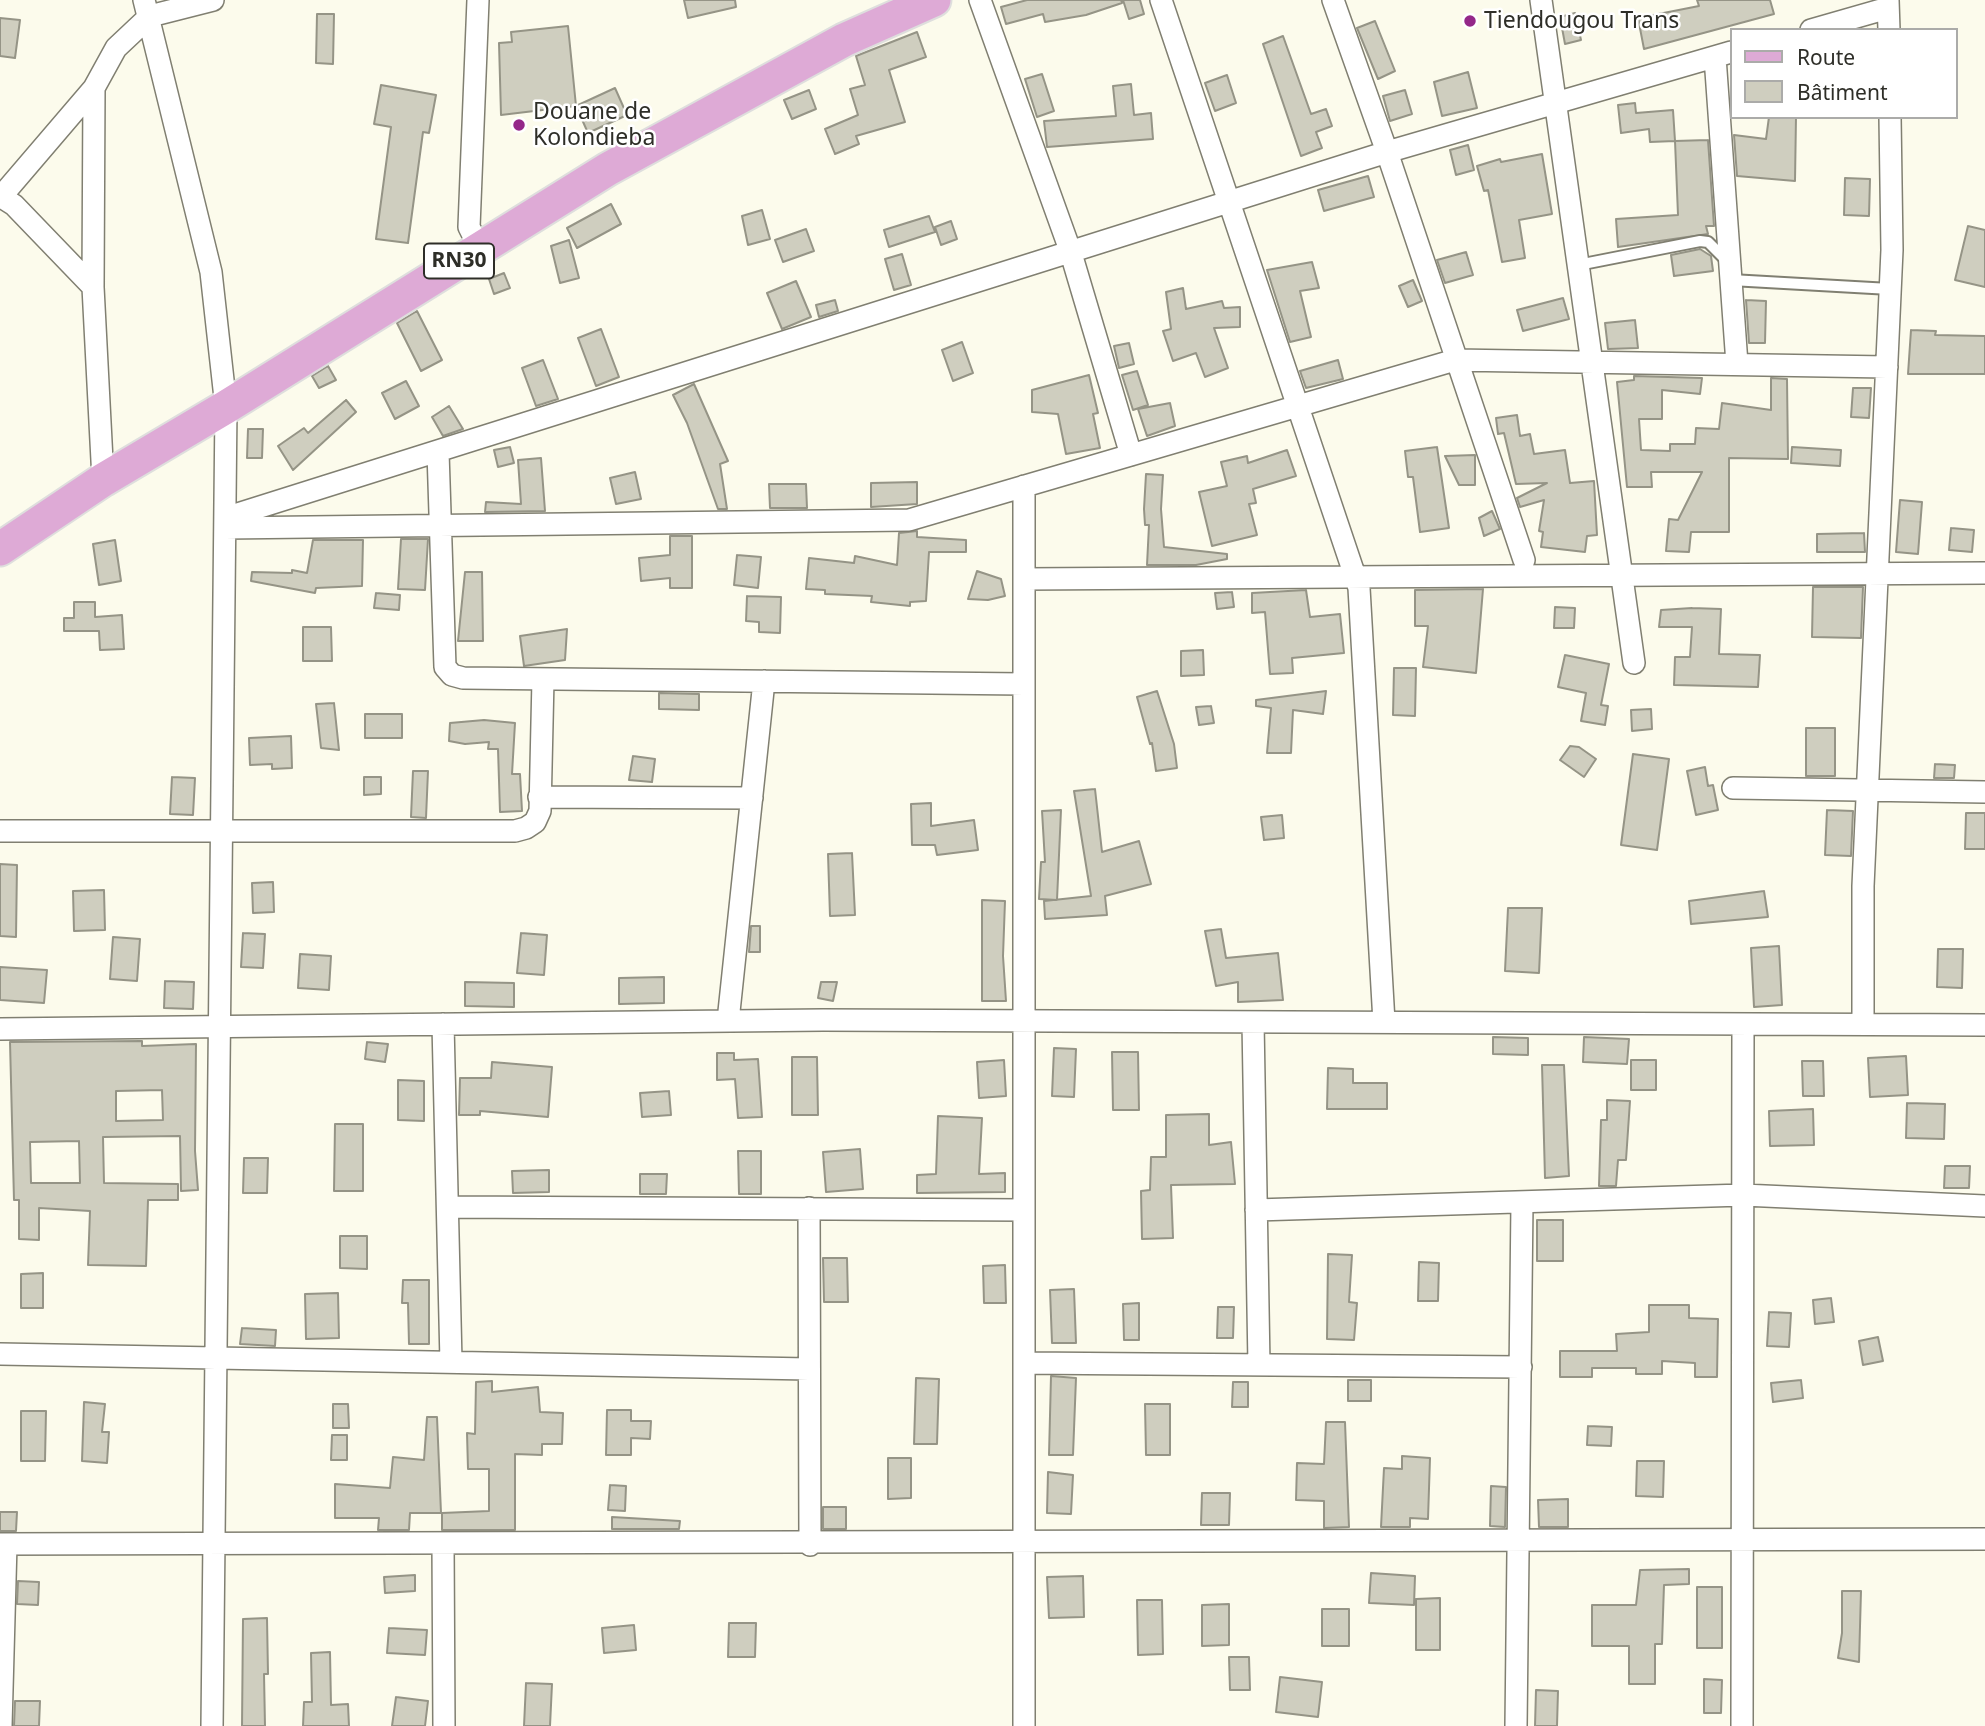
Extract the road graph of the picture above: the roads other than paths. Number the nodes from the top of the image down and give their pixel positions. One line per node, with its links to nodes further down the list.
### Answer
1 (214, 0): 9 (street)
2 (478, 0): 19 (street)
3 (934, 0): 19 (main road, RN30)
4 (979, 0): 20 (street)
5 (1161, 0): 18 (street)
6 (1333, 0): 16 (street)
7 (1541, 0): 14 (street)
8 (1888, 4): 10 (street); 11 (street)
9 (147, 8): 13 (street); 30 (street)
10 (1817, 28)
11 (1889, 28)
12 (1723, 55): 14 (street); 22 (street)
13 (94, 88): 17 (street); 23 (street)
14 (1555, 102): 16 (street); 21 (street)
15 (1890, 119): 24 (street)
16 (1387, 152): 18 (street); 25 (street)
17 (0, 197): 23 (street)
18 (1230, 203): 20 (street); 29 (street)
19 (480, 249): 30 (main road, RN30)
20 (1070, 250): 31 (street); 32 (street)
21 (1578, 265): 22 (lane); 26 (street)
22 (1730, 272): 24 (lane); 27 (street)
23 (93, 287): 33 (street)
24 (1891, 289): 28 (street)
25 (1455, 360): 26 (street); 29 (street); 38 (street)
26 (1592, 362): 27 (street); 41 (street)
27 (1737, 365): 28 (street)
28 (1887, 367): 40 (street)
29 (1298, 406): 32 (street); 42 (street)
30 (226, 407): 33 (main road, RN30); 35 (street)
31 (438, 452): 35 (street); 36 (street)
32 (1131, 455): 34 (street)
33 (103, 480): 37 (main road, RN30)
34 (1024, 486): 36 (street); 43 (street)
35 (225, 523): 36 (street); 54 (street)
36 (440, 525): 45 (street)
37 (0, 549)
38 (1524, 560)
39 (1985, 573): 40 (street)
40 (1877, 574): 41 (street); 49 (street)
41 (1622, 575): 42 (street); 44 (street)
42 (1355, 576): 43 (street); 58 (street)
43 (1024, 579): 47 (street)
44 (1634, 663)
45 (543, 679): 46 (street); 51 (street)
46 (764, 681): 47 (street); 52 (street)
47 (1024, 684): 55 (street)
48 (1733, 788): 49 (street)
49 (1867, 789): 50 (street); 61 (street)
50 (1985, 792)
51 (539, 797): 52 (street); 54 (street)
52 (752, 798): 56 (street)
53 (0, 831): 54 (street)
54 (222, 831): 63 (street)
55 (1024, 1020): 56 (street); 57 (street); 70 (street)
56 (728, 1021): 59 (street)
57 (1253, 1022): 58 (street); 71 (street)
58 (1384, 1022): 60 (street)
59 (443, 1024): 63 (street); 68 (street)
60 (1744, 1024): 61 (street); 65 (street)
61 (1863, 1024): 62 (street)
62 (1985, 1024)
63 (220, 1027): 64 (street); 73 (street)
64 (0, 1029)
65 (1743, 1195): 66 (street); 67 (street); 81 (street)
66 (1522, 1203): 71 (street); 77 (street)
67 (1985, 1206)
68 (448, 1207): 69 (street); 74 (street)
69 (808, 1208): 70 (street); 78 (street)
70 (1024, 1210): 75 (street)
71 (1256, 1210): 76 (street)
72 (0, 1354): 73 (street)
73 (216, 1358): 74 (street); 83 (street)
74 (451, 1362): 78 (street)
75 (1024, 1363): 76 (street); 82 (street)
76 (1259, 1365): 77 (street)
77 (1521, 1367): 80 (street)
78 (809, 1369): 85 (street)
79 (1985, 1539): 81 (street)
80 (1520, 1540): 81 (street); 82 (street); 91 (street)
81 (1742, 1540): 92 (street)
82 (1024, 1541): 85 (street); 90 (street)
83 (214, 1543): 84 (street); 86 (street); 88 (street)
84 (443, 1543): 85 (street); 89 (street)
85 (810, 1543)
86 (3, 1544): 87 (street)
87 (1, 1726)
88 (212, 1726)
89 (444, 1726)
90 (1024, 1726)
91 (1516, 1726)
92 (1741, 1726)

